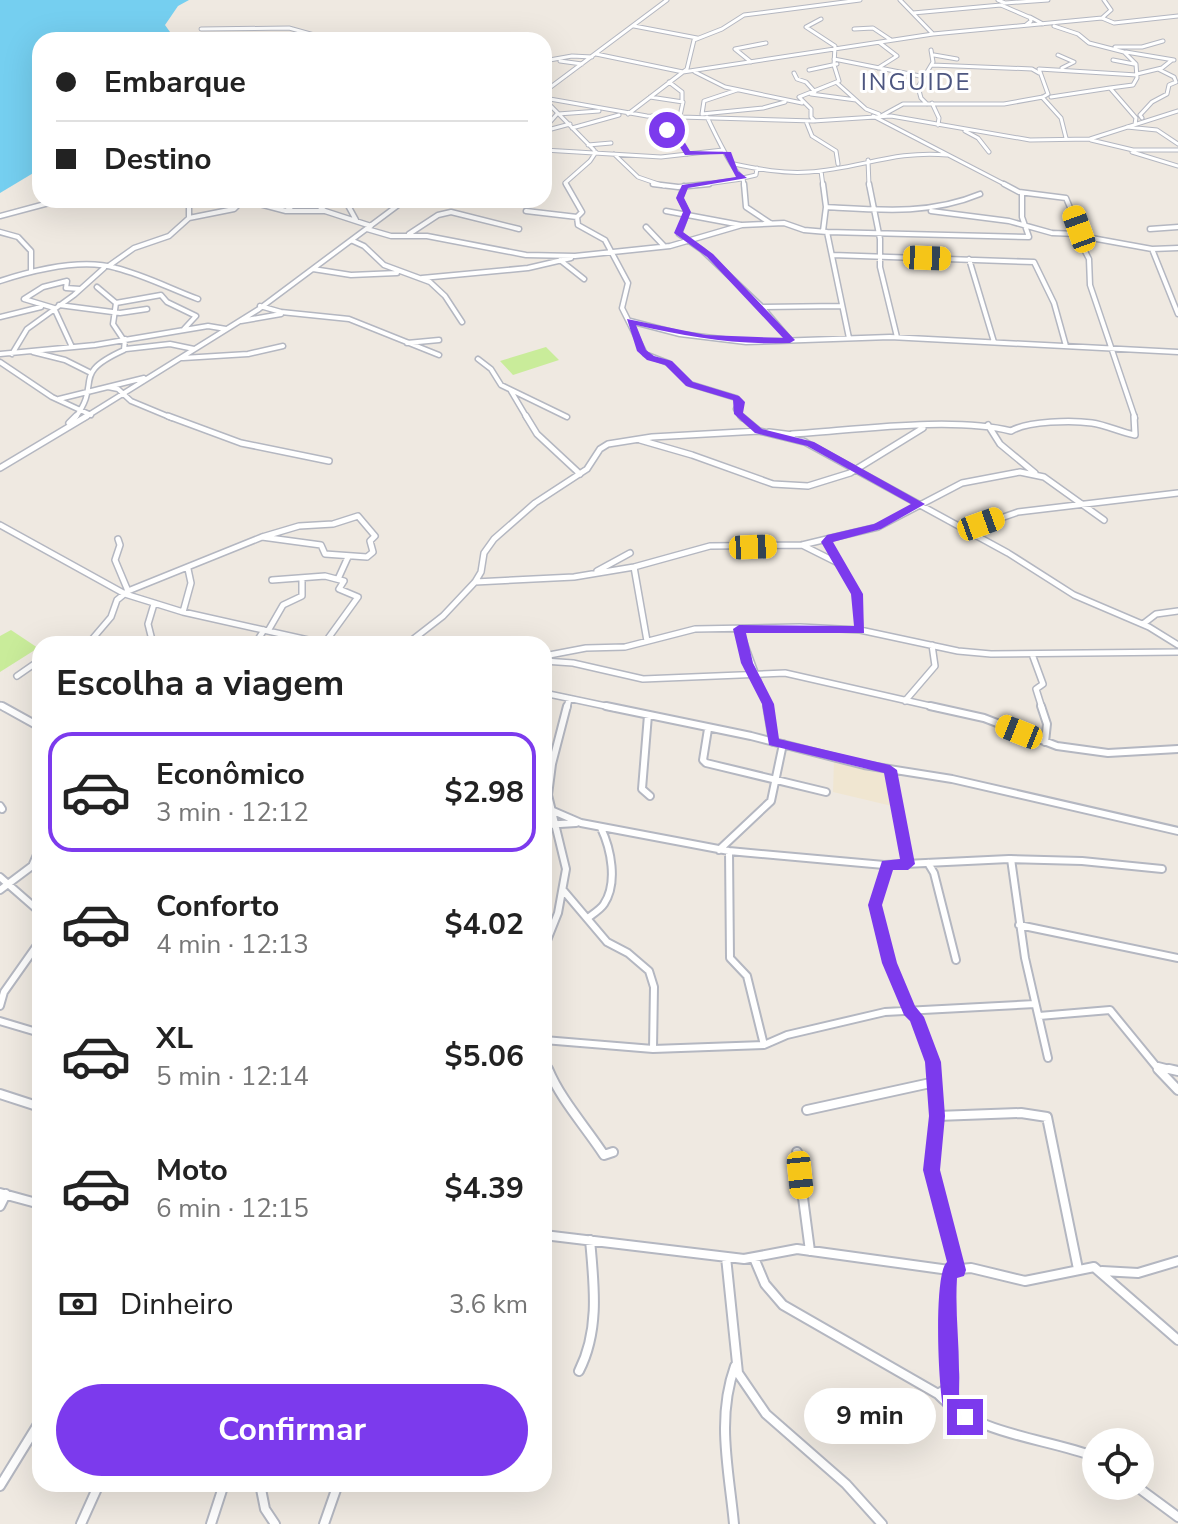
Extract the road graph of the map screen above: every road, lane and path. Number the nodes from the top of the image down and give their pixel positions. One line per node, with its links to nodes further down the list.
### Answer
1 (667, 0): 15 (street)
2 (859, 0): 21 (street)
3 (900, 0): 7 (street)
4 (998, 0): 5 (street)
5 (1048, 0)
6 (1104, 0): 9 (street)
7 (913, 13): 10 (street); 20 (street)
8 (1178, 16): 13 (street)
9 (1105, 17): 12 (street); 13 (street)
10 (1031, 18): 14 (street); 16 (street)
11 (821, 19): 26 (street)
12 (1079, 21): 13 (street); 14 (street)
13 (1112, 23)
14 (1049, 25): 16 (street); 27 (street)
15 (633, 26): 21 (street); 30 (street)
16 (1022, 27): 20 (street)
17 (201, 29): 19 (street)
18 (854, 29): 22 (street)
19 (303, 32)
20 (933, 34): 22 (street)
21 (697, 38): 40 (street)
22 (891, 41): 24 (street)
23 (1163, 41): 27 (street)
24 (879, 42): 26 (street); 42 (street)
25 (766, 43): 36 (street)
26 (836, 48): 36 (street); 37 (street)
27 (1108, 48): 28 (street)
28 (1123, 52): 32 (street); 41 (street)
29 (1058, 55): 45 (street)
30 (594, 56): 33 (street); 38 (street); 47 (street)
31 (957, 59): 39 (street)
32 (1176, 59): 43 (street)
33 (553, 60): 38 (street)
34 (824, 60): 37 (street)
35 (1113, 60): 41 (street)
36 (751, 62): 46 (street)
37 (834, 62): 42 (street); 44 (street); 53 (street)
38 (582, 64): 54 (street)
39 (932, 65): 49 (street); 51 (street)
40 (689, 66): 46 (street); 47 (street)
41 (1138, 66): 50 (street)
42 (878, 68): 51 (street)
43 (1158, 69): 50 (street); 58 (street)
44 (809, 70)
45 (1059, 70): 49 (street); 50 (street)
46 (693, 71): 47 (street); 55 (street)
47 (683, 72): 52 (street)
48 (794, 73): 60 (street)
49 (1039, 73): 63 (street)
50 (1137, 75): 56 (street)
51 (920, 76): 70 (street)
52 (669, 82): 62 (street); 68 (street)
53 (837, 83): 60 (street); 67 (street)
54 (552, 86)
55 (725, 87): 57 (street); 59 (street)
56 (1110, 88): 64 (street); 82 (street)
57 (741, 89): 59 (street); 69 (street)
58 (1168, 90): 61 (street); 83 (street)
59 (734, 91): 76 (street)
60 (816, 93): 66 (street); 67 (street)
61 (1176, 93)
62 (649, 97): 68 (street); 75 (street)
63 (1042, 97): 70 (street); 93 (street)
64 (1051, 97)
65 (552, 100): 72 (street)
66 (801, 100): 69 (street); 86 (street)
67 (856, 100): 77 (street)
68 (682, 101): 80 (street)
69 (788, 101): 76 (street)
70 (930, 103): 77 (street); 88 (street)
71 (552, 108): 74 (street)
72 (608, 111): 74 (street); 75 (street)
73 (1178, 111): 84 (street)
74 (558, 114): 78 (street); 89 (street)
75 (625, 114): 79 (street); 89 (street)
76 (704, 115): 80 (street); 85 (street); 100 (street)
77 (882, 115): 81 (street); 88 (street)
78 (552, 116)
79 (652, 116): 80 (street); 102 (street)
80 (680, 116)
81 (873, 116): 86 (street); 104 (street)
82 (1135, 117): 83 (street); 87 (street)
83 (1142, 118): 84 (street)
84 (1152, 118): 87 (street)
85 (806, 121): 86 (street); 107 (street)
86 (815, 121)
87 (1135, 124): 90 (street)
88 (938, 125): 91 (street)
89 (571, 126): 92 (street); 98 (street)
90 (1127, 127): 94 (street); 96 (street)
91 (964, 129): 93 (street); 101 (street)
92 (552, 130)
93 (1066, 138): 94 (street)
94 (1099, 139): 97 (street)
95 (611, 143): 98 (street)
96 (1178, 147): 97 (street)
97 (1120, 148): 108 (street)
98 (590, 149): 99 (street); 103 (street); 134 (street)
99 (552, 150)
100 (723, 150): 102 (street); 106 (street)
101 (989, 152)
102 (688, 154): 103 (street)
103 (621, 156): 112 (street)
104 (951, 156): 105 (street); 113 (street)
105 (868, 160): 107 (street); 125 (street)
106 (734, 164): 109 (street); 111 (street)
107 (838, 164): 110 (street)
108 (1178, 166)
109 (757, 168): 110 (street); 111 (street)
110 (821, 171): 117 (street)
111 (743, 178): 112 (street); 137 (street)
112 (684, 186): 131 (street)
113 (1022, 193): 141 (street); 148 (street)
114 (980, 194): 115 (street)
115 (956, 203): 130 (street); 132 (street)
116 (32, 207): 133 (street)
117 (826, 207): 125 (street); 145 (street)
118 (189, 208): 135 (street)
119 (235, 208): 135 (street)
120 (274, 208): 126 (street)
121 (290, 208): 126 (street)
122 (321, 208): 127 (street)
123 (349, 208): 136 (street)
124 (394, 208): 139 (street)
125 (876, 210): 130 (street); 147 (street)
126 (286, 211): 127 (street)
127 (325, 211): 136 (street)
128 (526, 211): 134 (street)
129 (666, 211): 131 (street)
130 (924, 211): 132 (street)
131 (686, 213): 138 (street); 151 (street)
132 (951, 214): 141 (street)
133 (0, 216)
134 (577, 217): 155 (street)
135 (189, 218): 162 (street)
136 (356, 220): 139 (street)
137 (773, 224): 138 (street); 145 (street)
138 (742, 225): 151 (street)
139 (369, 227): 149 (street); 150 (street)
140 (646, 227): 152 (street)
141 (1027, 227): 147 (street); 148 (street)
142 (1178, 227): 144 (street)
143 (519, 229): 149 (street)
144 (1150, 229)
145 (825, 231): 147 (street); 157 (street)
146 (0, 232): 164 (street)
147 (876, 232): 159 (street)
148 (1080, 234): 154 (street); 204 (street)
149 (406, 235): 156 (street)
150 (353, 241): 163 (street); 166 (street)
151 (691, 241): 152 (street); 181 (street)
152 (664, 246): 155 (street)
153 (1178, 248): 154 (street)
154 (1152, 249): 173 (street)
155 (612, 253): 158 (street); 187 (street)
156 (549, 255): 158 (street); 161 (street)
157 (832, 255): 159 (street); 179 (street)
158 (583, 256): 161 (street)
159 (882, 257): 160 (street); 192 (street)
160 (969, 259): 197 (street); 200 (street)
161 (561, 260): 167 (street); 168 (street)
162 (106, 268): 165 (street); 172 (street); 175 (street)
163 (313, 269): 166 (street); 178 (street)
164 (31, 271): 165 (street); 169 (street)
165 (41, 271): 170 (street)
166 (405, 274): 167 (street)
167 (422, 278): 189 (street)
168 (584, 279)
169 (0, 281)
170 (50, 285): 172 (street); 180 (street)
171 (97, 287): 176 (street)
172 (80, 289): 177 (street)
173 (1170, 293): 174 (street); 185 (street)
174 (1178, 293)
175 (198, 299)
176 (116, 303): 184 (street); 190 (street)
177 (57, 306): 180 (street); 184 (street); 201 (street); 208 (street)
178 (260, 306): 183 (street); 188 (street)
179 (841, 306): 181 (street); 193 (street)
180 (44, 307): 186 (street)
181 (762, 307): 196 (street)
182 (147, 309): 184 (street)
183 (292, 312): 188 (street); 198 (street)
184 (116, 313): 194 (street)
185 (1178, 314)
186 (0, 317)
187 (630, 321): 196 (street); 225 (street)
188 (237, 322): 191 (street)
189 (462, 322)
190 (184, 329): 191 (street); 194 (street)
191 (227, 330): 203 (street)
192 (897, 337): 193 (street); 197 (street)
193 (849, 338): 196 (street)
194 (124, 339): 201 (street); 202 (street)
195 (439, 340): 198 (street)
196 (790, 340)
197 (994, 342): 200 (street)
198 (407, 343): 209 (street)
199 (283, 346): 210 (street)
200 (1066, 346): 204 (street)
201 (72, 347): 205 (street)
202 (126, 349): 203 (street); 213 (street)
203 (194, 349): 210 (street)
204 (1112, 349): 206 (street); 223 (street)
205 (33, 352): 208 (street); 213 (street)
206 (1178, 352)
207 (0, 354): 208 (street)
208 (12, 354)
209 (439, 355)
210 (180, 358): 214 (street)
211 (478, 359): 216 (street)
212 (0, 362): 219 (street)
213 (89, 372): 217 (street)
214 (148, 378): 215 (street); 218 (street)
215 (108, 387): 217 (street); 218 (street)
216 (511, 391): 222 (street); 233 (street)
217 (87, 393): 219 (street); 220 (street)
218 (121, 397): 221 (street); 230 (street)
219 (59, 399): 220 (street)
220 (80, 410): 221 (street); 228 (street)
221 (91, 415): 228 (street)
222 (567, 417)
223 (988, 425): 224 (street); 234 (street)
224 (926, 426): 226 (street); 232 (street)
225 (762, 432): 226 (street); 227 (street); 229 (street)
226 (792, 434): 229 (street)
227 (636, 438): 232 (street); 233 (street)
228 (42, 442): 231 (street)
229 (805, 442): 232 (street)
230 (329, 461)
231 (0, 468)
232 (857, 470): 236 (street)
233 (580, 474): 254 (street)
234 (1038, 475): 236 (street); 237 (street)
235 (1178, 493): 237 (street)
236 (920, 504): 240 (street); 242 (street)
237 (1085, 505): 238 (street); 240 (street)
238 (1104, 520)
239 (0, 525): 255 (street)
240 (966, 530): 259 (street)
241 (262, 537): 246 (street); 246 (street); 249 (street)
242 (831, 538): 244 (street); 247 (street)
243 (118, 539): 255 (street)
244 (802, 545): 247 (street); 248 (street)
245 (630, 553): 250 (street)
246 (348, 557): 252 (street)
247 (839, 564): 262 (street)
248 (634, 567): 250 (street); 269 (street)
249 (188, 569): 255 (street); 258 (street)
250 (590, 574): 254 (street)
251 (302, 578): 252 (street); 253 (street); 261 (street)
252 (338, 579): 267 (street)
253 (272, 580)
254 (475, 582): 268 (street)
255 (126, 593): 256 (street); 263 (street)
256 (154, 604): 258 (street); 264 (street)
257 (1178, 611): 259 (street)
258 (183, 612): 261 (street)
259 (1143, 624): 271 (street)
260 (739, 629): 262 (street); 269 (street); 277 (street)
261 (266, 630): 265 (street); 266 (street)
262 (860, 630): 270 (street)
263 (95, 636)
264 (151, 636)
265 (261, 636)
266 (291, 636)
267 (331, 636)
268 (417, 636)
269 (647, 641): 274 (street)
270 (932, 645): 273 (street); 281 (street)
271 (1178, 645)
272 (1178, 652): 273 (street)
273 (1032, 654): 287 (street)
274 (552, 658)
275 (552, 660): 277 (street)
276 (32, 666): 278 (street)
277 (753, 672): 281 (street); 286 (street)
278 (17, 676)
279 (552, 695): 280 (street)
280 (569, 699): 283 (street); 292 (street)
281 (905, 701): 287 (street)
282 (0, 705): 284 (street)
283 (648, 715): 285 (street); 296 (street)
284 (32, 723)
285 (708, 729): 286 (street); 294 (street)
286 (773, 742): 288 (street)
287 (1045, 742): 290 (street)
288 (783, 744): 293 (street); 294 (street)
289 (1178, 749): 290 (street)
290 (1169, 751): 291 (street)
291 (1178, 757)
292 (552, 764)
293 (890, 770): 302 (street); 308 (street)
294 (776, 782): 295 (street); 303 (street)
295 (826, 792)
296 (650, 796)
297 (552, 811): 299 (street)
298 (552, 818): 300 (street)
299 (581, 823): 300 (street); 301 (street)
300 (555, 824): 316 (street)
301 (601, 827): 303 (street); 318 (street)
302 (1178, 831)
303 (719, 850): 304 (street)
304 (729, 851): 309 (street); 331 (street)
305 (1011, 859): 306 (street); 311 (street); 312 (street)
306 (996, 861): 307 (street); 311 (street)
307 (928, 863): 308 (street); 323 (street)
308 (908, 864): 309 (street)
309 (884, 866): 326 (street)
310 (31, 867): 314 (street)
311 (1009, 869): 319 (street)
312 (1162, 869)
313 (0, 877): 314 (street)
314 (7, 885): 315 (street); 317 (street)
315 (0, 890)
316 (563, 890): 318 (street); 320 (street)
317 (32, 905)
318 (589, 917): 332 (street)
319 (1019, 925): 322 (street); 324 (street)
320 (552, 928)
321 (32, 952): 325 (street)
322 (1178, 958)
323 (956, 960)
324 (1035, 1004): 326 (street); 327 (street)
325 (0, 1006)
326 (909, 1010): 331 (street); 337 (street)
327 (1039, 1016): 333 (street); 334 (street)
328 (0, 1021): 329 (street)
329 (32, 1031)
330 (552, 1041): 332 (street)
331 (764, 1045): 332 (street)
332 (653, 1049)
333 (1048, 1058)
334 (1158, 1066): 335 (street); 338 (street)
335 (1178, 1071)
336 (552, 1078): 343 (street)
337 (935, 1082): 341 (street); 342 (street)
338 (1178, 1090)
339 (0, 1094): 340 (street)
340 (32, 1104)
341 (807, 1110)
342 (937, 1116): 354 (street); 355 (street)
343 (613, 1152)
344 (797, 1152): 350 (street)
345 (3, 1194): 346 (street); 347 (street)
346 (32, 1202)
347 (0, 1206)
348 (552, 1236): 349 (street)
349 (590, 1240): 351 (street); 359 (street)
350 (810, 1251): 352 (street); 355 (street)
351 (726, 1257): 352 (street); 358 (street)
352 (754, 1258): 361 (street)
353 (1178, 1261): 356 (street)
354 (1078, 1269): 355 (street); 356 (street)
355 (953, 1270): 360 (street)
356 (1102, 1271): 357 (street)
357 (1178, 1340)
358 (735, 1366): 376 (street); 377 (street)
359 (579, 1371)
360 (948, 1388): 361 (street); 362 (street)
361 (938, 1394): 362 (street)
362 (952, 1408): 364 (street)
363 (32, 1434): 365 (street)
364 (1082, 1452)
365 (0, 1486)
366 (95, 1492): 372 (street)
367 (221, 1492): 373 (street)
368 (262, 1492): 374 (street)
369 (335, 1492): 375 (street)
370 (1154, 1499): 371 (street)
371 (1178, 1517)
372 (81, 1524)
373 (211, 1524)
374 (275, 1524)
375 (324, 1524)
376 (734, 1524)
377 (882, 1524)

